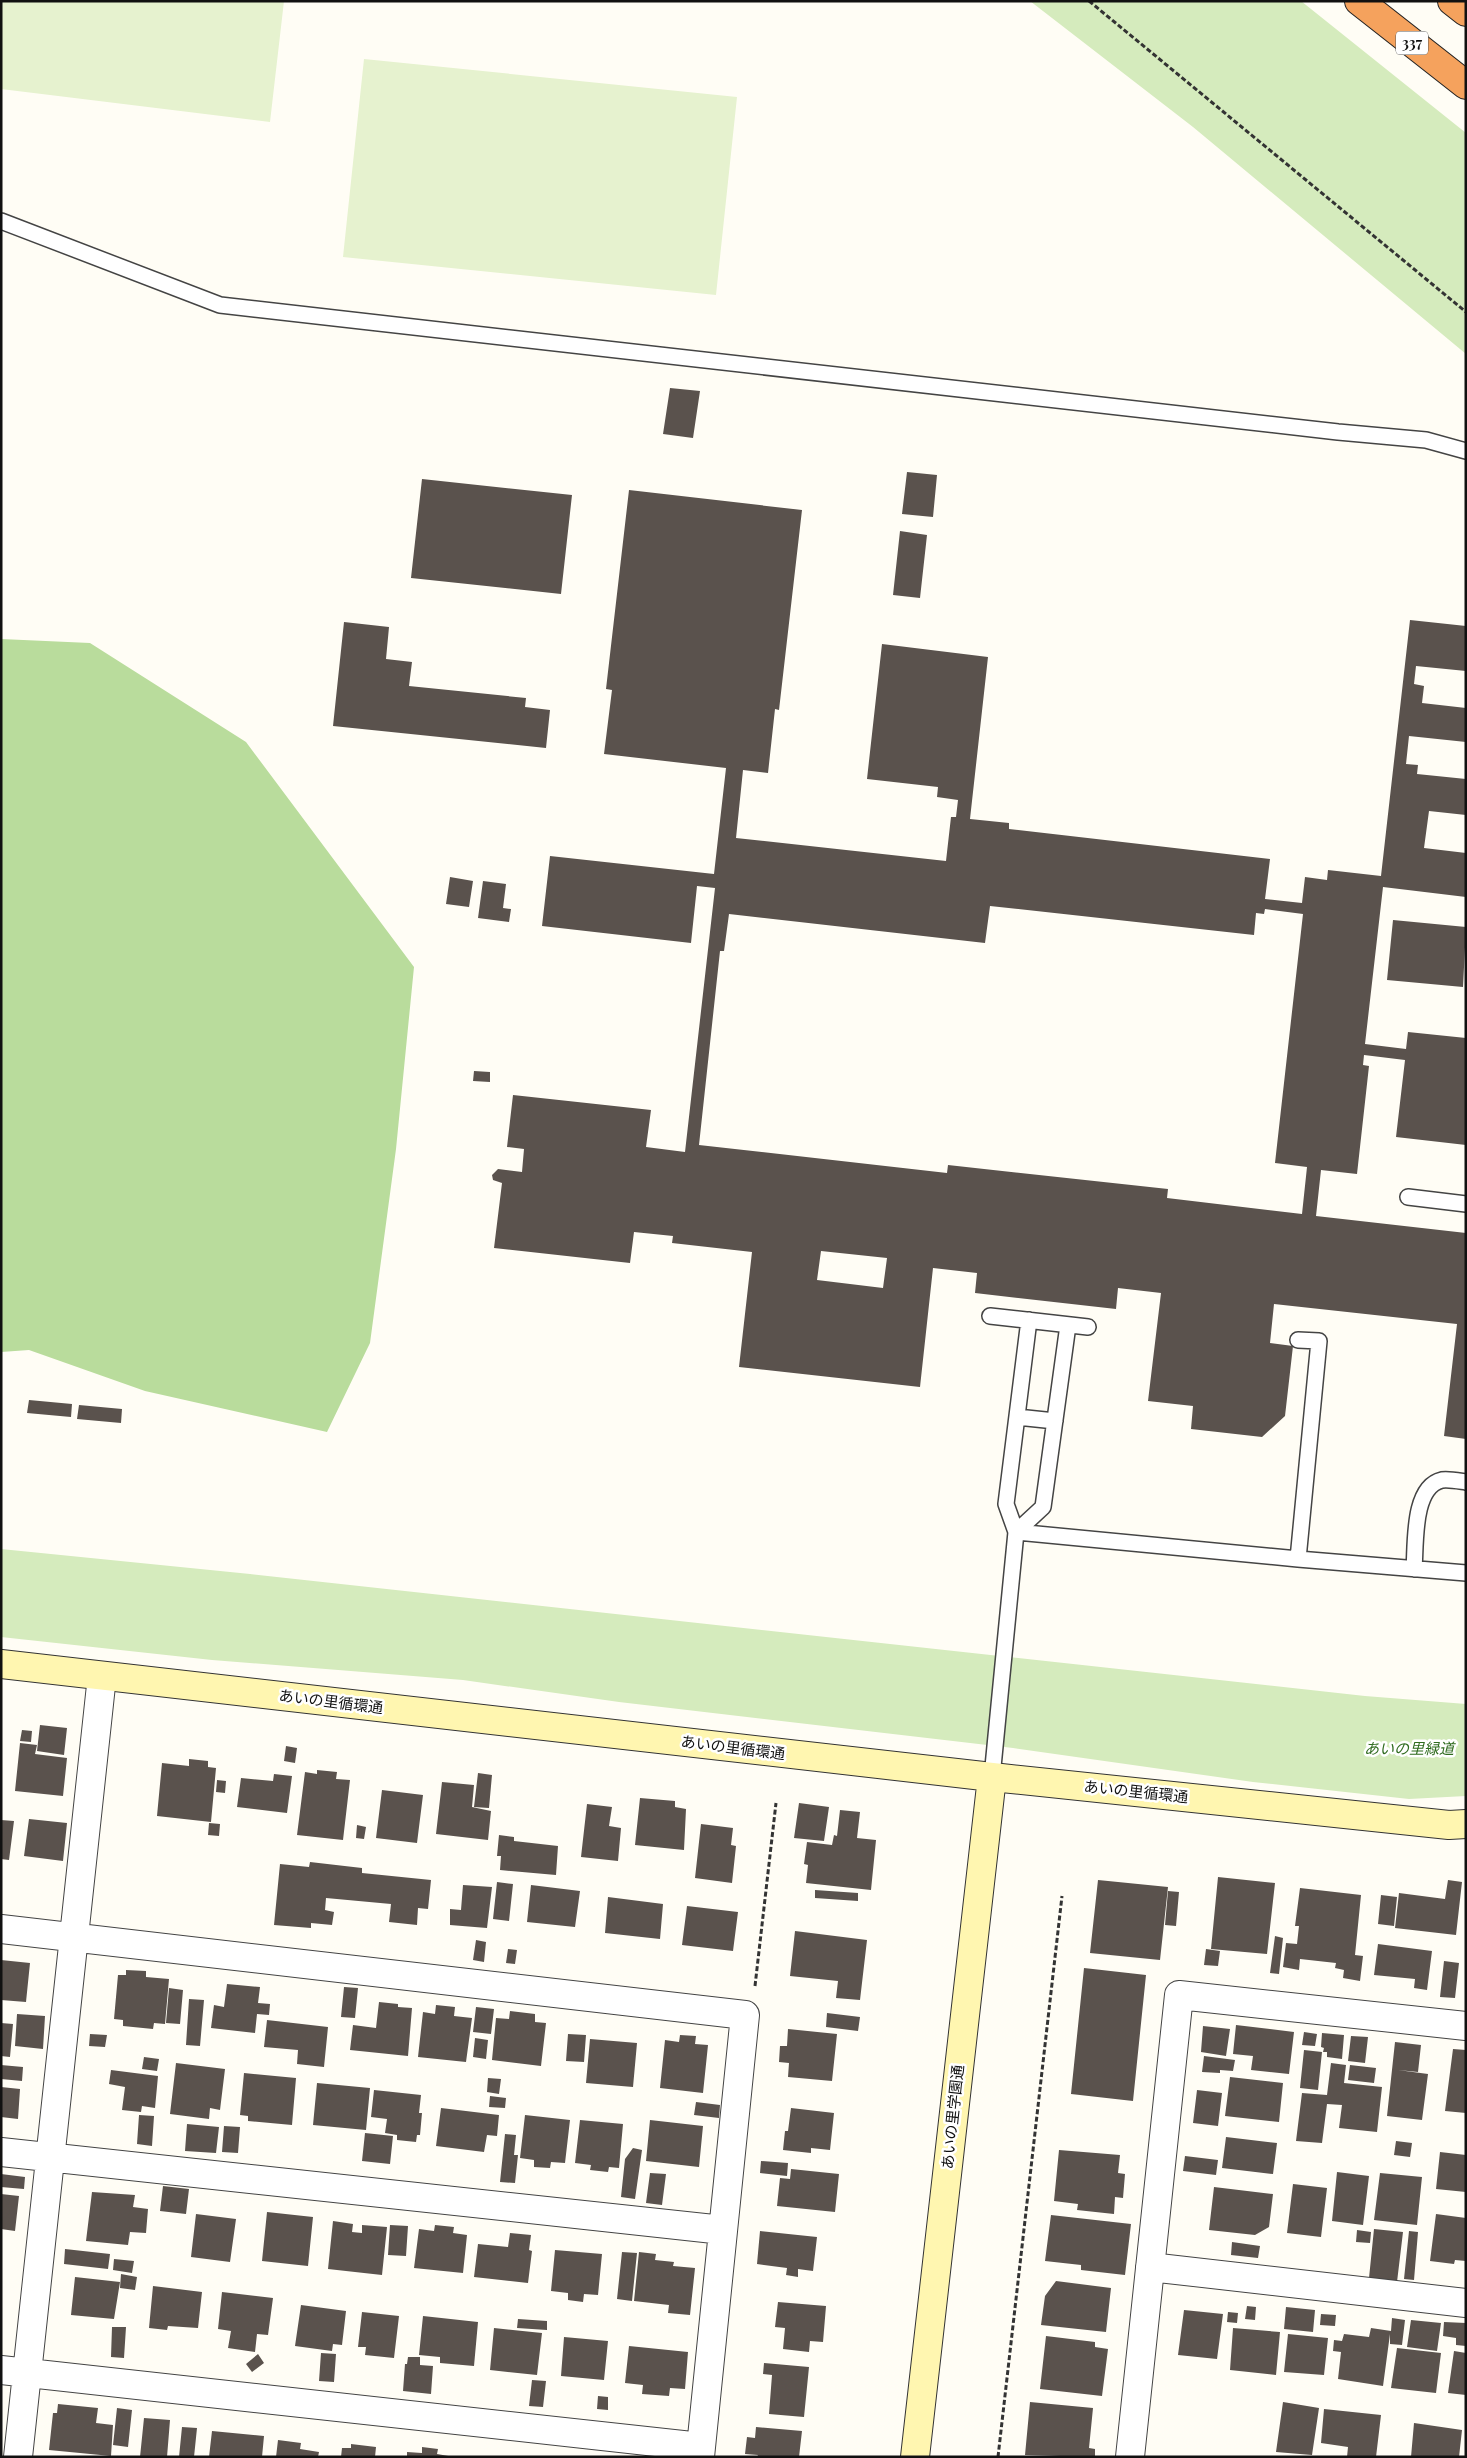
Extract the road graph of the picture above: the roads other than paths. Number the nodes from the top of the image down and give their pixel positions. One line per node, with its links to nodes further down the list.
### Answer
1 (1359, 1): 4 (highway, 337)
2 (1452, 1): 3 (highway)
3 (1466, 12)
4 (1466, 85)
5 (1, 221): 6 (lane)
6 (1466, 451)
7 (1408, 1197): 8 (lane)
8 (1466, 1204)
9 (990, 1316): 10 (lane)
10 (1029, 1320): 11 (lane); 14 (lane)
11 (1068, 1325): 12 (lane); 15 (lane)
12 (1088, 1327)
13 (1298, 1340): 18 (lane)
14 (1017, 1417): 15 (lane); 17 (lane)
15 (1055, 1421): 17 (lane)
16 (1466, 1482): 19 (lane)
17 (1016, 1532): 18 (lane); 23 (lane)
18 (1298, 1559): 19 (lane)
19 (1414, 1569): 20 (lane)
20 (1466, 1573)
21 (1, 1664): 22 (street, あいの里循環通)
22 (102, 1676): 23 (street, あいの里循環通); 26 (street)
23 (992, 1777): 24 (street, あいの里循環通); 36 (street, あいの里学園通)
24 (1466, 1824)
25 (1, 1929): 26 (street)
26 (74, 1937): 29 (street); 30 (street)
27 (1466, 2026): 31 (street)
28 (1, 2152): 29 (street)
29 (50, 2158): 30 (street); 33 (street)
30 (723, 2230): 34 (street)
31 (1150, 2267): 32 (street); 37 (street)
32 (1466, 2303)
33 (13, 2371): 34 (street); 35 (street)
34 (700, 2452)
35 (18, 2457)
36 (915, 2457)
37 (1130, 2457)

